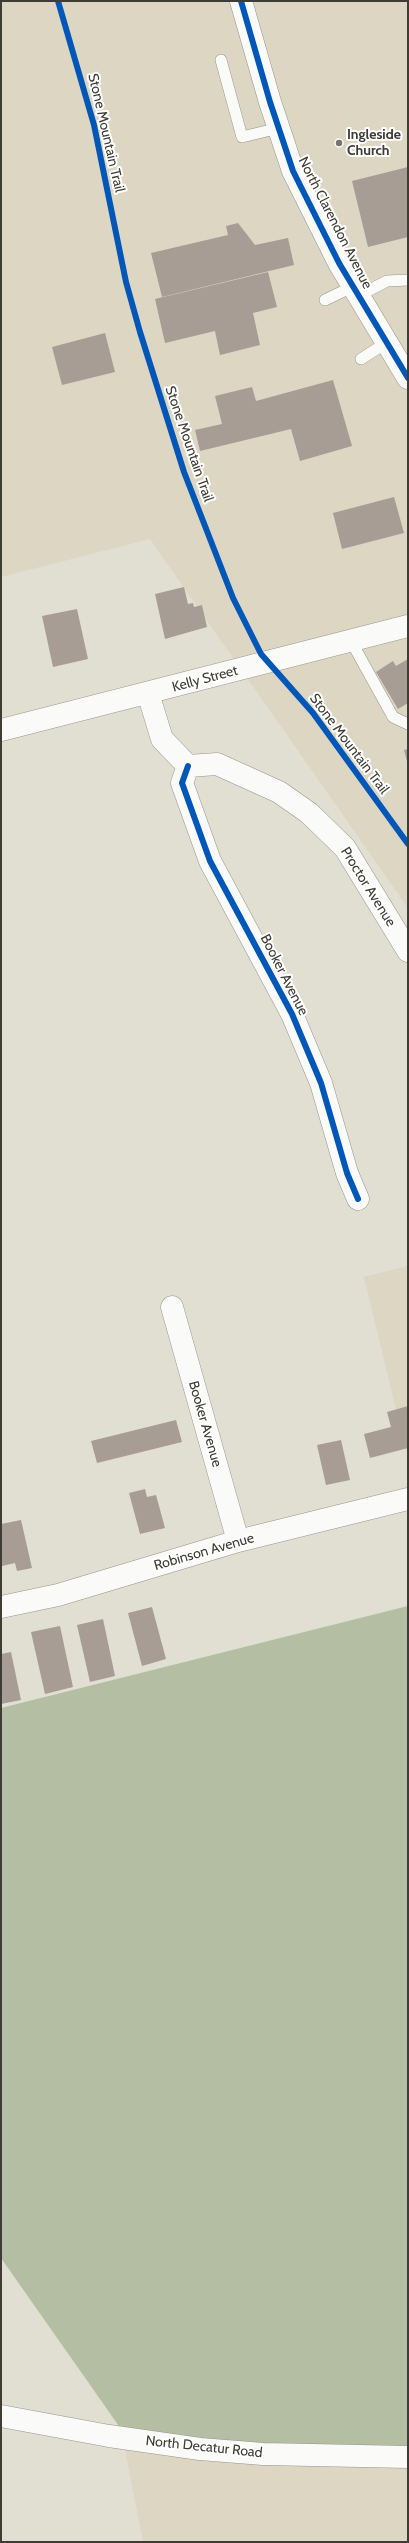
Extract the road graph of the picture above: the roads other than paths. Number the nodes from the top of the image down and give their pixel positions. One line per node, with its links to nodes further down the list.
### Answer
1 (241, 1): 3 (street, North Clarendon Avenue)
2 (221, 60): 3 (lane)
3 (279, 128): 5 (street, North Clarendon Avenue)
4 (408, 280): 5 (lane)
5 (355, 291): 6 (lane); 7 (street, North Clarendon Avenue)
6 (325, 300)
7 (386, 343): 8 (lane); 9 (street, North Clarendon Avenue)
8 (361, 359)
9 (408, 378)
10 (408, 626): 11 (street, Kelly Street)
11 (352, 641): 12 (street, Kelly Street); 13 (lane)
12 (148, 693): 14 (street, Kelly Street); 15 (street)
13 (408, 724)
14 (1, 730)
15 (188, 766): 16 (street, Proctor Avenue); 17 (street, Booker Avenue)
16 (408, 951)
17 (358, 1199)
18 (172, 1307): 20 (street, Booker Avenue)
19 (408, 1499): 20 (street, Robinson Avenue)
20 (238, 1541): 21 (street, Robinson Avenue)
21 (1, 1607)
22 (1, 2416): 23 (street, North Decatur Road)
23 (408, 2457)

